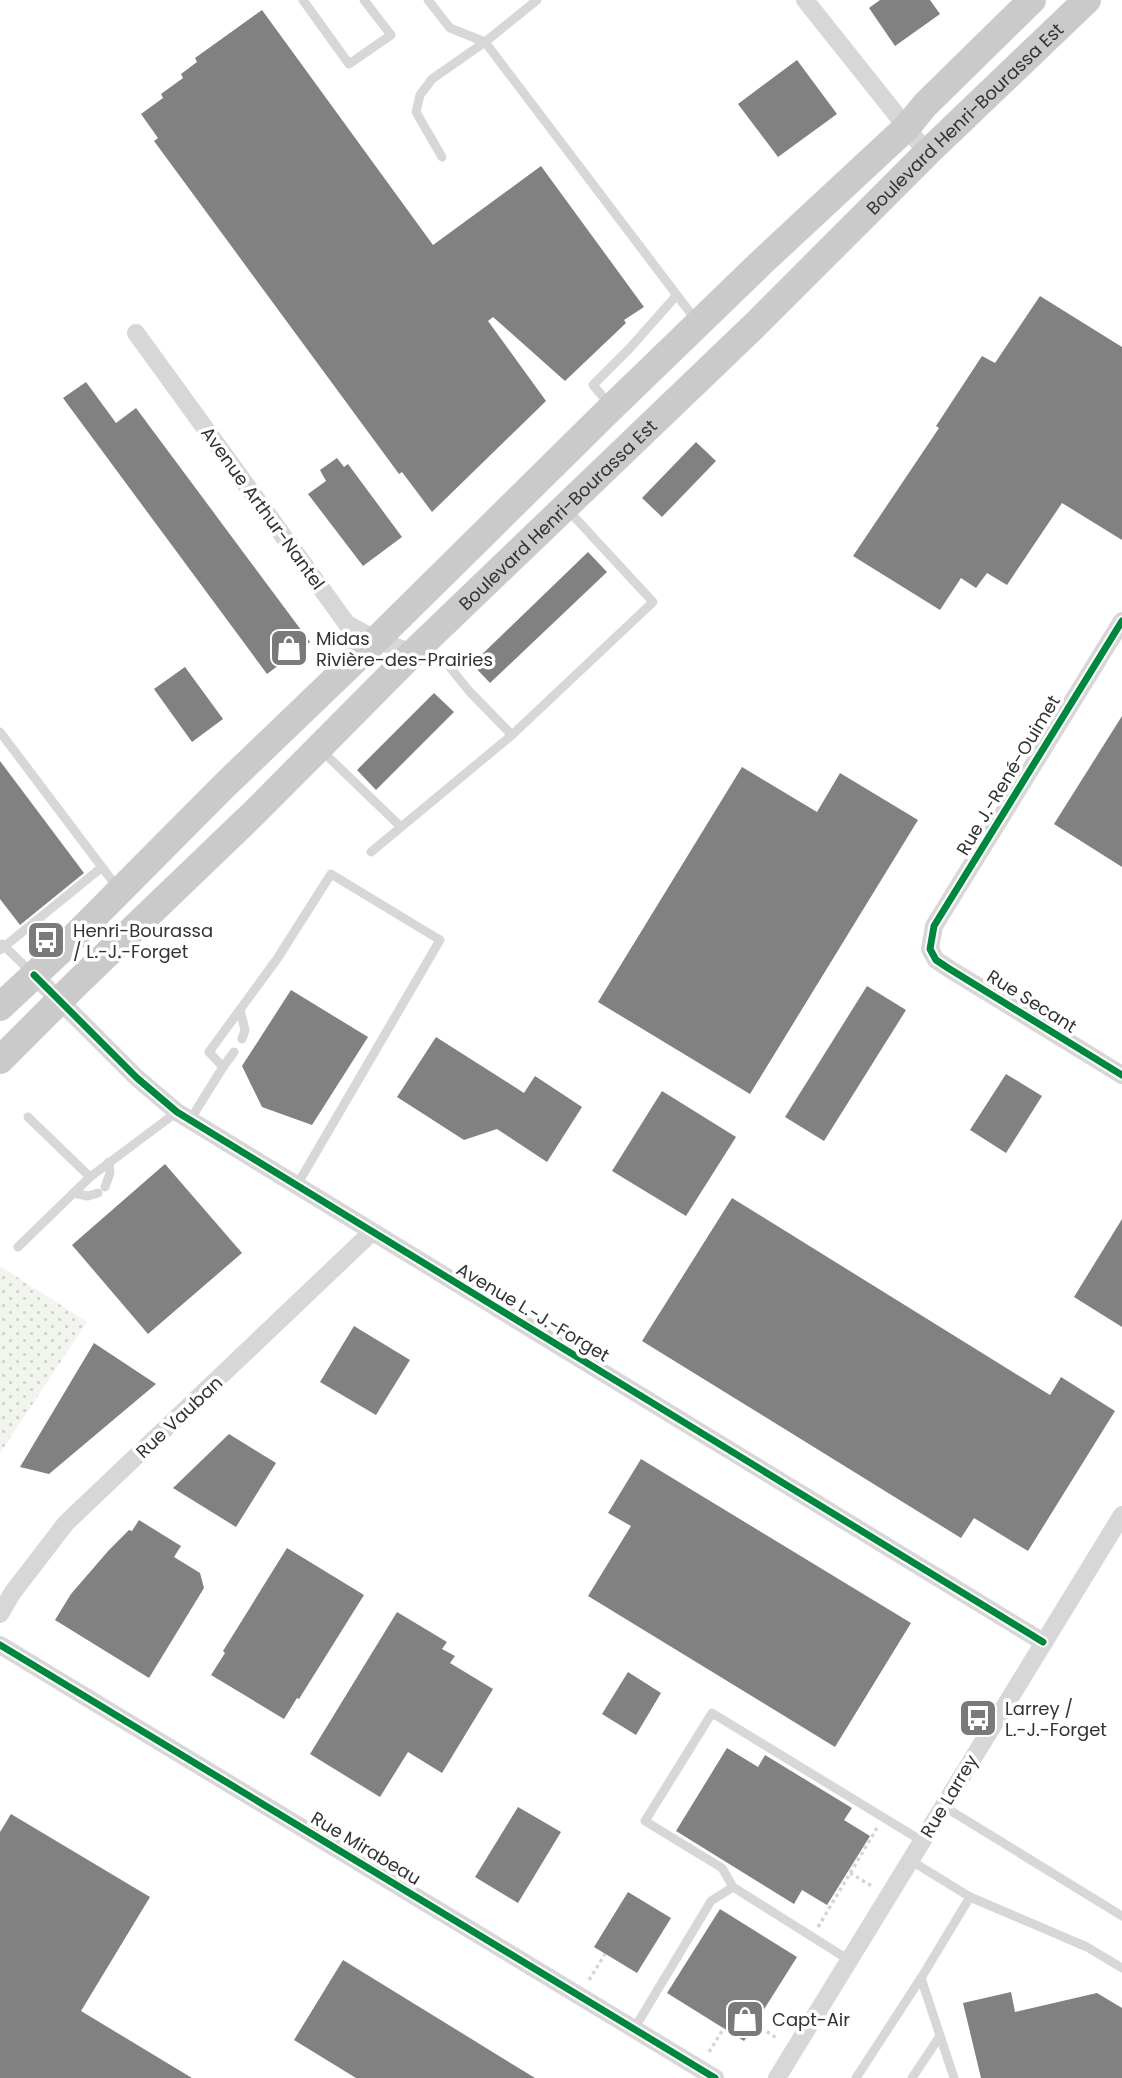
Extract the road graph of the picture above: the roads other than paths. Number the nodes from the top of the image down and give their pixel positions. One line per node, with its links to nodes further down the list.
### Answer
1 (303, 0): 2 (lane)
2 (364, 0)
3 (428, 0): 8 (lane)
4 (537, 0): 8 (lane)
5 (805, 0): 9 (street)
6 (1032, 0): 9 (main road, Boulevard Henri-Bourassa Est)
7 (1087, 0): 10 (main road, Boulevard Henri-Bourassa Est)
8 (485, 42): 11 (lane); 12 (lane)
9 (907, 127): 10 (street); 13 (main road, Boulevard Henri-Bourassa Est)
10 (927, 153): 16 (main road, Boulevard Henri-Bourassa Est)
11 (442, 157)
12 (676, 296): 13 (lane); 15 (lane)
13 (698, 323): 15 (main road, Boulevard Henri-Bourassa Est)
14 (136, 333): 18 (street, Avenue Arthur-Nantel)
15 (612, 407): 18 (main road, Boulevard Henri-Bourassa Est)
16 (565, 507): 19 (main road, Boulevard Henri-Bourassa Est); 21 (lane)
17 (1122, 621): 28 (street, Rue J.-René-Ouimet)
18 (376, 640): 19 (street, Avenue Arthur-Nantel); 26 (main road, Boulevard Henri-Bourassa Est)
19 (414, 653): 21 (lane); 22 (main road, Boulevard Henri-Bourassa Est)
20 (0, 733): 25 (lane)
21 (512, 735): 23 (lane)
22 (319, 748): 23 (lane); 30 (main road, Boulevard Henri-Bourassa Est)
23 (400, 826): 24 (lane)
24 (371, 852)
25 (101, 868): 26 (lane); 27 (lane)
26 (120, 891): 29 (main road, Boulevard Henri-Bourassa Est)
27 (1, 947): 29 (lane)
28 (930, 949): 37 (street, Rue Secant)
29 (34, 975): 30 (street, Avenue L.-J.-Forget); 31 (main road, Boulevard Henri-Bourassa Est)
30 (60, 1000): 35 (main road, Boulevard Henri-Bourassa Est); 38 (street, Avenue L.-J.-Forget)
31 (0, 1007)
32 (240, 1010): 33 (lane); 36 (lane); 42 (lane)
33 (242, 1039)
34 (234, 1052): 36 (lane)
35 (0, 1060)
36 (223, 1067): 38 (lane)
37 (1122, 1075)
38 (183, 1116): 40 (lane); 42 (street, Avenue L.-J.-Forget)
39 (28, 1117): 41 (lane)
40 (108, 1162): 41 (lane); 43 (lane)
41 (90, 1177): 43 (lane)
42 (297, 1185): 44 (street, Avenue L.-J.-Forget)
43 (73, 1193): 45 (lane)
44 (372, 1232): 47 (street, Rue Vauban); 48 (street, Avenue L.-J.-Forget)
45 (18, 1247)
46 (1122, 1515): 48 (street, Rue Larrey)
47 (0, 1614)
48 (1043, 1642): 50 (street, Rue Larrey)
49 (0, 1645): 59 (street, Rue Mirabeau)
50 (943, 1806): 51 (street, Rue Larrey); 55 (lane)
51 (922, 1841): 52 (street, Rue Larrey); 53 (lane)
52 (910, 1860): 54 (lane); 56 (street, Rue Larrey)
53 (733, 1887): 56 (lane); 59 (lane)
54 (970, 1897): 57 (lane); 58 (lane)
55 (1122, 1916)
56 (849, 1959): 62 (street, Rue Larrey)
57 (1122, 1968)
58 (921, 1978): 60 (lane); 63 (lane)
59 (634, 2029): 61 (street, Rue Mirabeau)
60 (940, 2036): 64 (lane); 65 (lane)
61 (715, 2078)
62 (776, 2078)
63 (856, 2078)
64 (912, 2078)
65 (954, 2078)

